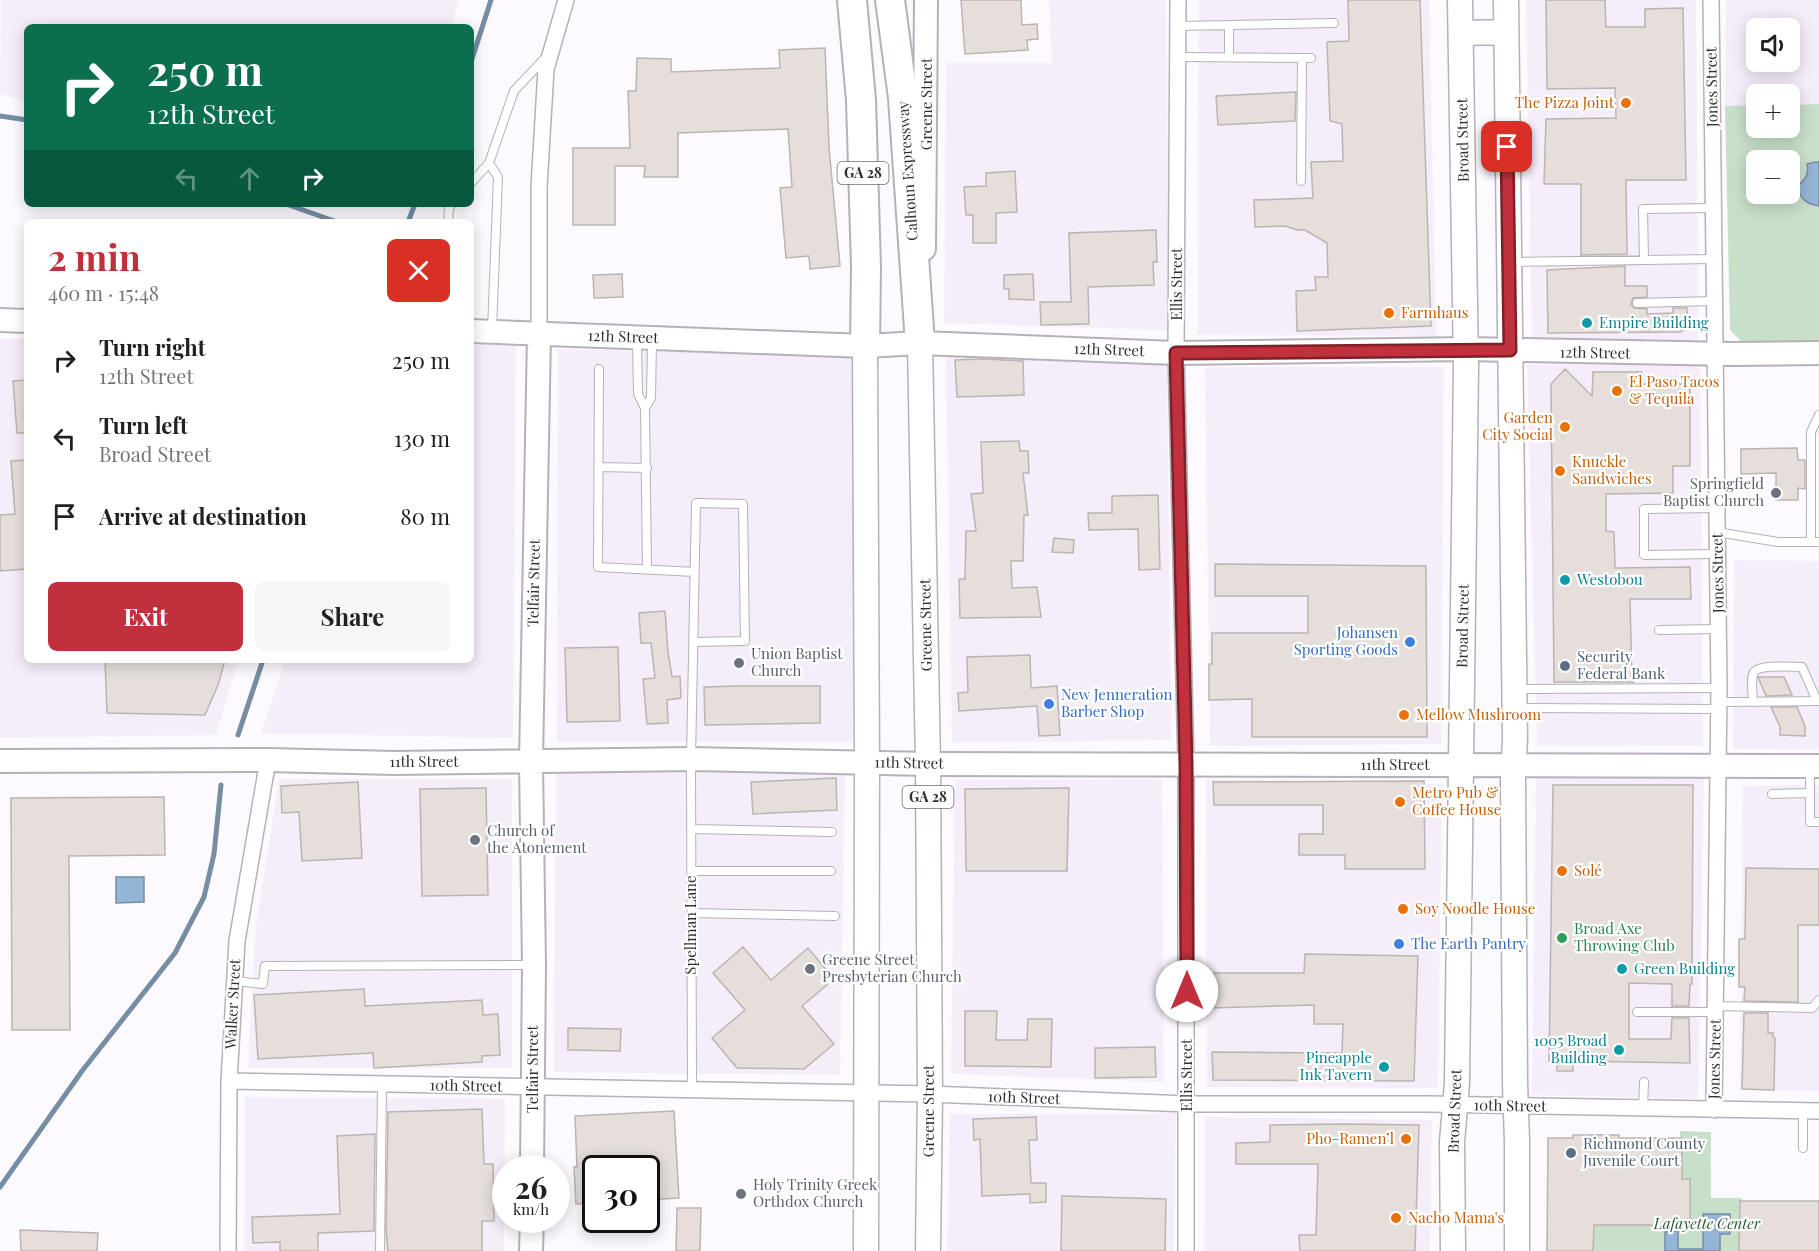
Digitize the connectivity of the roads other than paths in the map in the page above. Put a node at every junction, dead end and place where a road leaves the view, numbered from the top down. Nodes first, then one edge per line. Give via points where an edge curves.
1 (566, 0) edge
2 (852, 0) edge
3 (890, 0) edge
4 (926, 0) edge
5 (1178, 0) edge
6 (1460, 0) edge
7 (1506, 0) edge
8 (1711, 0) edge
9 (1334, 23) dead end
10 (1229, 25) junction
11 (1178, 26) junction
12 (1506, 32) junction
13 (1461, 33) junction
14 (551, 51) junction
15 (1178, 57) junction
16 (1228, 57) junction
17 (1302, 58) junction
18 (1311, 58) dead end
19 (489, 163) junction
20 (474, 180) edge
21 (1301, 181) dead end
22 (1713, 208) junction
23 (1714, 259) junction
24 (1644, 260) junction
25 (1508, 262) junction
26 (1714, 301) junction
27 (1637, 303) dead end
28 (0, 320) edge
29 (24, 321) edge
30 (482, 331) edge
31 (539, 334) junction
32 (645, 338) junction
33 (920, 343) junction
34 (865, 346) junction
35 (1466, 349) junction
36 (1510, 350) junction
37 (1176, 353) junction
38 (1715, 354) junction
39 (1819, 354) edge
40 (599, 369) dead end
41 (645, 408) junction
42 (1819, 415) edge
43 (600, 467) junction
44 (647, 468) junction
45 (1717, 508) junction
46 (1717, 532) junction
47 (1815, 542) edge
48 (1718, 554) junction
49 (647, 569) junction
50 (695, 572) junction
51 (1718, 629) junction
52 (1659, 630) dead end
53 (694, 642) junction
54 (1515, 698) junction
55 (1719, 700) junction
56 (1818, 701) edge
57 (1753, 702) junction
58 (691, 759) junction
59 (268, 760) junction
60 (0, 761) edge
61 (531, 762) junction
62 (867, 763) junction
63 (928, 764) junction
64 (1186, 764) junction
65 (1462, 766) junction
66 (1514, 766) junction
67 (1719, 766) junction
68 (1814, 766) edge
69 (1810, 793) junction
70 (1772, 794) dead end
71 (1819, 822) edge
72 (691, 829) junction
73 (832, 832) dead end
74 (691, 871) junction
75 (831, 872) dead end
76 (691, 913) junction
77 (835, 916) dead end
78 (534, 965) junction
79 (235, 981) junction
80 (1819, 1000) edge
81 (1715, 1009) junction
82 (1637, 1012) dead end
83 (229, 1081) junction
84 (1644, 1082) dead end
85 (382, 1084) junction
86 (533, 1087) junction
87 (692, 1090) junction
88 (866, 1093) junction
89 (930, 1094) junction
90 (1188, 1104) junction
91 (1455, 1105) junction
92 (1516, 1107) junction
93 (1643, 1108) junction
94 (1714, 1110) junction
95 (1803, 1111) junction
96 (1819, 1111) edge
97 (1803, 1148) dead end
98 (532, 1155) edge
99 (532, 1233) edge
100 (228, 1251) edge
101 (380, 1251) edge
102 (531, 1251) edge
103 (866, 1251) edge
104 (928, 1251) edge
105 (1186, 1251) edge
106 (1454, 1251) edge
107 (1517, 1251) edge

1 - 14 street, Telfair Street
2 - 34 highway, GA 28 via 861,100
3 - 33 highway, Calhoun Expressway / GA 28 via 903,98
4 - 33 street, Greene Street via 926,204
5 - 11 street, Ellis Street
6 - 13 main road, Broad Street
7 - 12 main road
8 - 22 street, Jones Street
9 - 10 lane
10 - 11 lane
10 - 16 lane
11 - 15 street, Ellis Street
12 - 13 main road
12 - 25 main road
13 - 35 main road, Broad Street
14 - 19 lane via 514,91
14 - 31 street, Telfair Street via 546,69 539,187
15 - 16 lane
15 - 37 street, Ellis Street
16 - 17 lane
17 - 18 lane
17 - 21 lane
19 - 20 lane
19 - 30 lane via 498,177
22 - 23 street, Jones Street
22 - 24 lane via 1643,209
23 - 24 lane
23 - 26 street, Jones Street
24 - 25 lane
25 - 36 main road
26 - 27 lane
26 - 38 street, Jones Street
28 - 29 street
30 - 31 street, 12th Street
31 - 32 street, 12th Street
31 - 61 street, Telfair Street
32 - 34 street, 12th Street
32 - 41 lane via 651,398
32 - 41 lane via 638,394
33 - 34 street, 12th Street
33 - 37 street, 12th Street
33 - 63 main road, Greene Street / GA 28
34 - 62 main road, GA 28
35 - 36 street, 12th Street
35 - 37 street, 12th Street
35 - 65 main road, Broad Street
36 - 38 street, 12th Street
36 - 54 main road
37 - 64 street, Ellis Street
38 - 39 street, 12th Street
38 - 45 street, Jones Street
40 - 43 lane
41 - 44 lane
42 - 47 lane via 1811,432
43 - 44 lane
43 - 49 lane via 598,567
44 - 49 lane
45 - 46 street, Jones Street
45 - 48 lane via 1644,509 1644,555
46 - 47 lane via 1778,542
46 - 48 street, Jones Street
48 - 51 street, Jones Street
49 - 50 lane
50 - 53 lane, Spellman Lane
50 - 53 lane, Spellman Lane via 696,503 743,504 745,642
51 - 52 lane
51 - 55 street, Jones Street
53 - 58 lane, Spellman Lane
54 - 55 lane
54 - 55 lane
54 - 66 main road
55 - 57 lane
55 - 67 street, Jones Street
56 - 57 lane
56 - 57 lane via 1802,667 1766,667 1754,672
58 - 61 street, 11th Street
58 - 62 street, 11th Street
58 - 72 lane, Spellman Lane
59 - 60 street, 11th Street
59 - 61 street, 11th Street
59 - 79 street, Walker Street via 237,941
61 - 78 street, Telfair Street
62 - 63 street, 11th Street
62 - 88 main road, GA 28
63 - 64 street, 11th Street
63 - 89 main road, Greene Street / GA 28
64 - 65 street, 11th Street
64 - 90 street, Ellis Street
65 - 66 street, 11th Street
65 - 91 main road, Broad Street
66 - 67 street, 11th Street
66 - 92 main road
67 - 68 street, 11th Street
67 - 81 street, Jones Street
68 - 69 lane
69 - 70 lane
69 - 71 lane via 1810,822
72 - 73 lane
72 - 74 lane, Spellman Lane
74 - 75 lane
74 - 76 lane, Spellman Lane
76 - 77 lane
76 - 87 lane, Spellman Lane
78 - 79 lane via 265,966 263,984
78 - 86 street, Telfair Street
79 - 83 street, Walker Street
80 - 81 lane via 1812,1008
81 - 82 lane
81 - 94 street, Jones Street
83 - 85 street, 10th Street
83 - 100 street, Walker Street
84 - 93 lane
85 - 86 street, 10th Street
85 - 101 lane
86 - 87 street, 10th Street
86 - 98 street, Telfair Street
87 - 88 street, 10th Street
88 - 89 street, 10th Street
88 - 103 main road, GA 28
89 - 90 street, 10th Street
89 - 104 main road, Greene Street / GA 28
90 - 91 street, 10th Street
90 - 105 street, Ellis Street
91 - 92 street, 10th Street
91 - 106 main road, Broad Street
92 - 93 street, 10th Street
92 - 107 main road
93 - 94 street, 10th Street
94 - 95 street, 10th Street
95 - 96 street, 10th Street
95 - 97 lane
99 - 102 street

